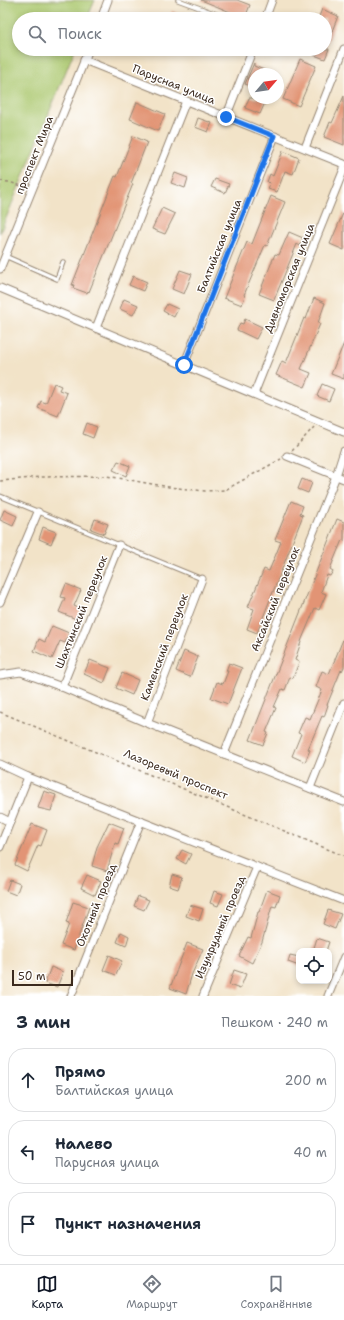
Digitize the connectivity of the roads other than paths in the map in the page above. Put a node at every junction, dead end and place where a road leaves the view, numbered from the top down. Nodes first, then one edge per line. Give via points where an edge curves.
1 (108, 0) edge
2 (178, 0) edge
3 (272, 0) edge
4 (104, 12) edge
5 (211, 12) edge
6 (268, 12) edge
7 (344, 49) edge
8 (86, 56) edge
9 (250, 56) edge
10 (84, 60) junction
11 (186, 101) junction
12 (226, 117) junction
13 (274, 136) junction
14 (305, 148) junction
15 (344, 164) edge
16 (344, 169) edge
17 (5, 256) junction
18 (63, 262) dead end
19 (0, 269) edge
20 (0, 288) edge
21 (96, 328) junction
22 (184, 365) junction
23 (254, 394) junction
24 (343, 429) edge
25 (344, 451) edge
26 (287, 456) road end
27 (336, 476) junction
28 (344, 479) edge
29 (0, 496) edge
30 (38, 512) junction
31 (120, 545) junction
32 (202, 579) joint
33 (0, 602) edge
34 (0, 675) edge
35 (62, 688) junction
36 (344, 703) edge
37 (147, 723) junction
38 (224, 754) junction
39 (0, 764) edge
40 (28, 777) junction
41 (310, 788) junction
42 (344, 802) edge
43 (0, 818) edge
44 (141, 821) junction
45 (10, 822) junction
46 (0, 847) edge
47 (257, 867) junction
48 (344, 901) edge
49 (344, 957) edge
50 (71, 996) edge
51 (203, 996) edge
52 (328, 996) edge

1 - 4 street
2 - 5 lane
3 - 6 street
7 - 14 street
8 - 10 street, проспект Мира
9 - 12 street
10 - 11 street, Парусная улица
10 - 17 street, проспект Мира
11 - 12 street, Парусная улица
11 - 21 street
12 - 13 street, Парусная улица
13 - 14 street, Парусная улица
13 - 22 street, Балтийская улица
14 - 15 street, Парусная улица
16 - 23 street, Дивноморская улица
17 - 18 lane via 57,279
17 - 19 street, проспект Мира
20 - 21 street
21 - 22 street
22 - 23 street
23 - 24 street
25 - 27 street, Аксайский переулок
26 - 27 street
27 - 28 street
27 - 38 street, Аксайский переулок
29 - 30 lane
30 - 31 lane
30 - 33 street
31 - 32 lane
31 - 35 street, Шахтинский переулок
32 - 37 street, Каменский переулок
34 - 35 street via 21,672
35 - 37 street
36 - 41 street
37 - 38 street
38 - 41 street
39 - 40 street
40 - 44 street
40 - 45 street
41 - 42 street
43 - 45 street
44 - 47 street
44 - 50 street, Охотный проезд
45 - 46 street
47 - 48 street
47 - 51 street, Изумрудный проезд
49 - 52 street

